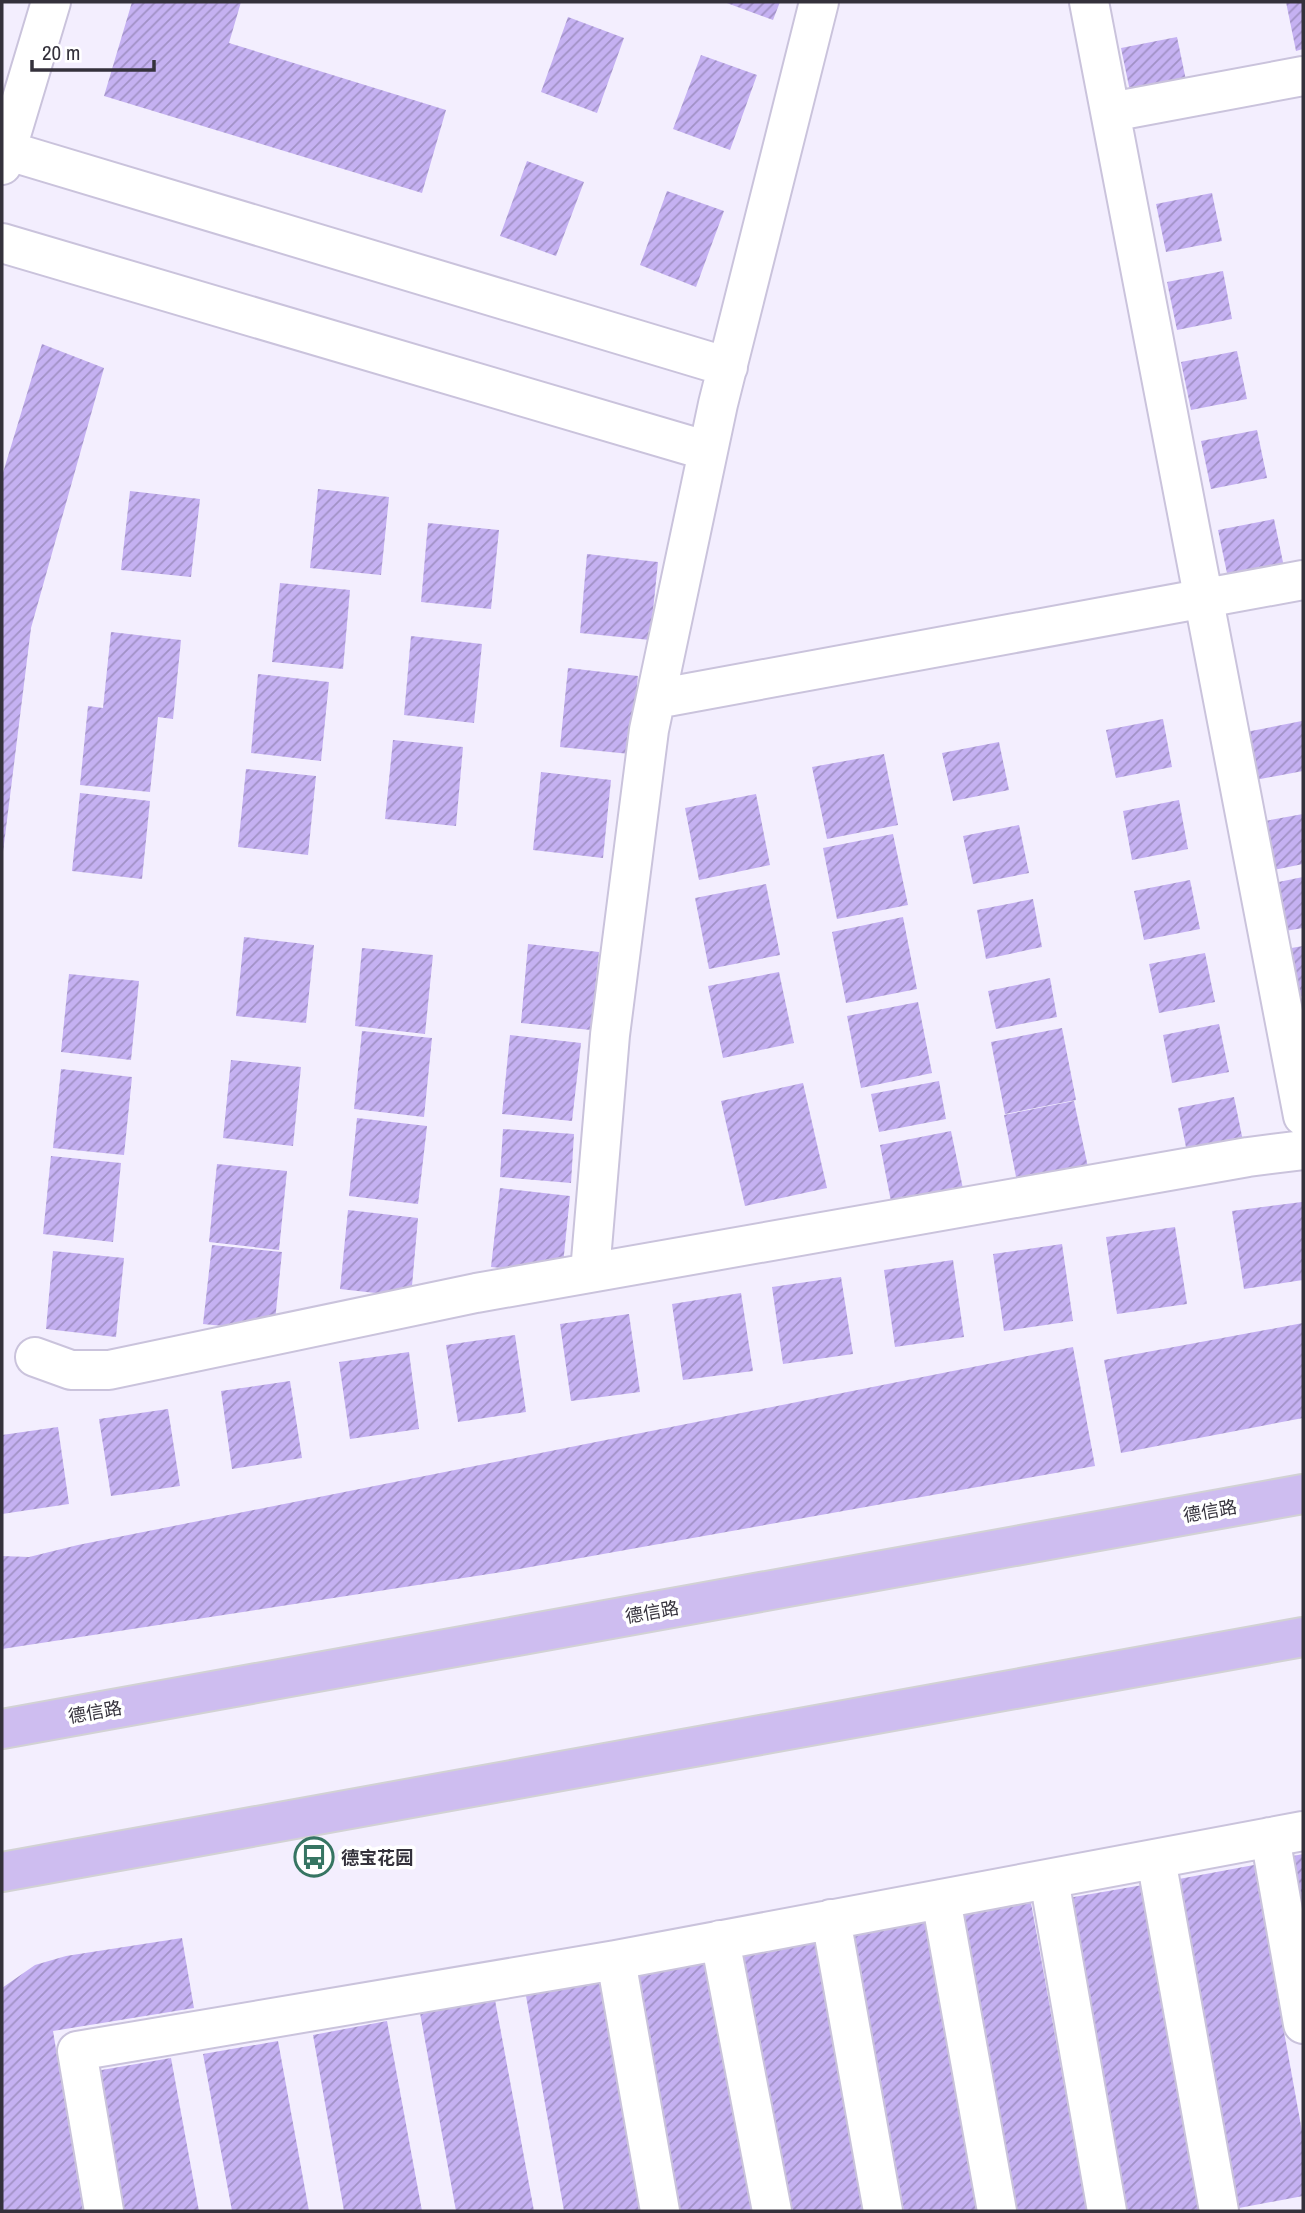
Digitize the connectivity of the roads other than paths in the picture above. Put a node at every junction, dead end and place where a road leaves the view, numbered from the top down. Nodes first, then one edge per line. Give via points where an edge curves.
1 (51, 2) edge
2 (819, 2) edge
3 (1089, 2) edge
4 (1303, 76) edge
5 (1111, 112) junction
6 (3, 155) edge
7 (2, 243) edge
8 (727, 368) junction
9 (708, 451) junction
10 (1303, 580) edge
11 (1204, 598) junction
12 (656, 699) junction
13 (1303, 1116) edge
14 (1303, 1150) edge
15 (590, 1272) junction
16 (35, 1357) dead end
17 (1303, 1494) edge
18 (1303, 1637) edge
19 (2, 1729) edge
20 (1287, 1834) edge
21 (1156, 1859) junction
22 (51, 1863) junction
23 (2, 1872) edge
24 (1049, 1879) junction
25 (941, 1899) junction
26 (2, 1900) edge
27 (831, 1919) junction
28 (720, 1941) junction
29 (616, 1960) junction
30 (1303, 2024) edge
31 (104, 2211) edge
32 (660, 2211) edge
33 (772, 2211) edge
34 (883, 2211) edge
35 (997, 2211) edge
36 (1107, 2211) edge
37 (1219, 2211) edge

1 - 6 street
2 - 8 street
3 - 5 street
4 - 5 street
5 - 11 street
6 - 8 street
7 - 9 street
8 - 9 street
9 - 12 street
10 - 11 street
11 - 12 street
11 - 13 street
12 - 15 street via 611,1022
14 - 15 street
15 - 16 street via 109,1370 71,1370
17 - 19 main road, 德信路
18 - 22 main road
20 - 21 street
20 - 30 street
21 - 24 street
21 - 37 street
22 - 23 main road
22 - 26 main road
24 - 25 street
24 - 36 street
25 - 27 street
25 - 35 street
27 - 28 street
27 - 34 street
28 - 29 street
28 - 33 street
29 - 31 street via 77,2051
29 - 32 street

